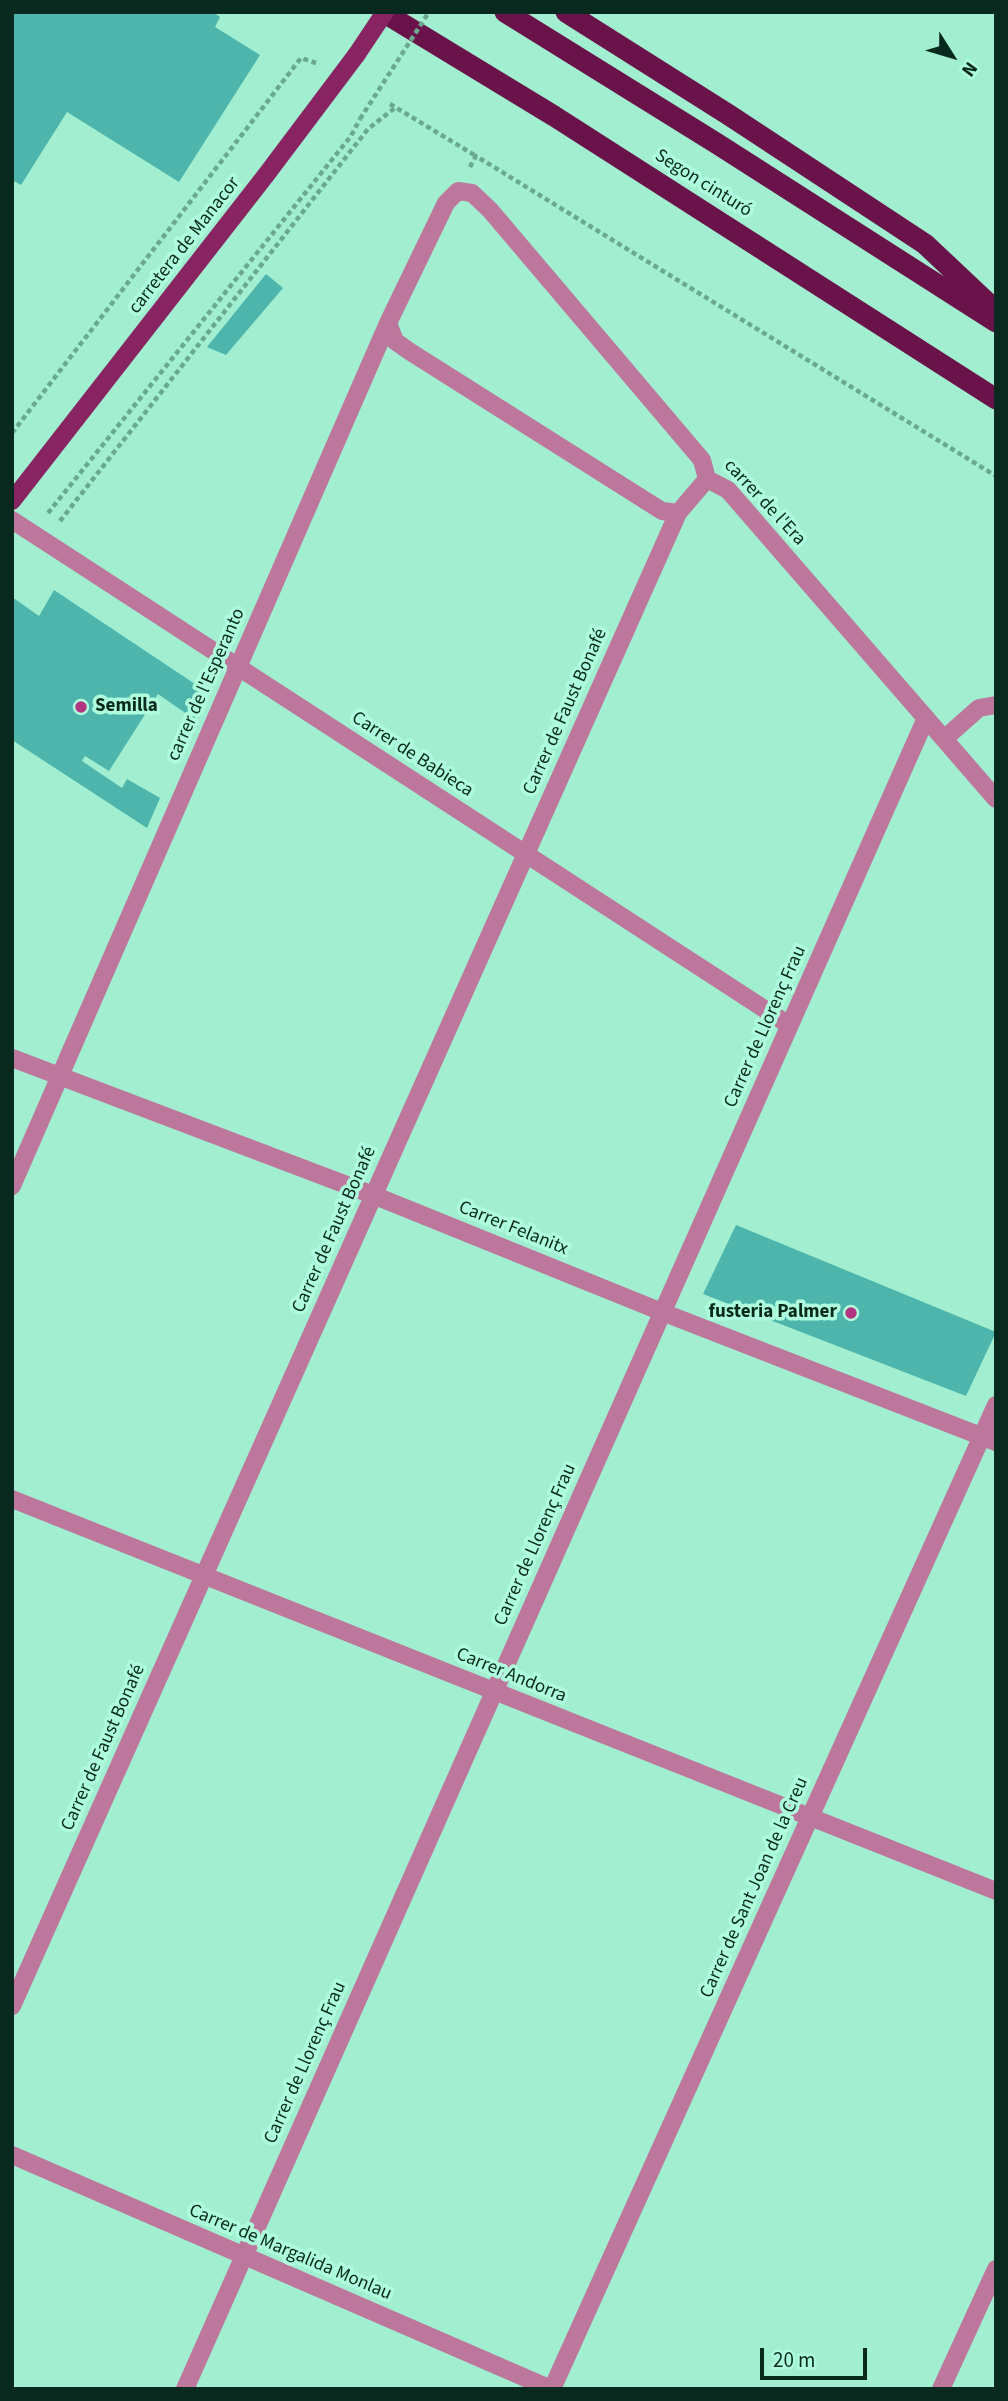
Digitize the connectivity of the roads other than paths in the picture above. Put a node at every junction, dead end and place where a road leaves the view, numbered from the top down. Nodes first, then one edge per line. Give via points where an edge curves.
1 (384, 12) edge
2 (505, 12) edge
3 (566, 12) edge
4 (452, 197) joint
5 (996, 310) edge
6 (996, 322) edge
7 (388, 323) junction
8 (996, 399) edge
9 (708, 478) junction
10 (12, 502) edge
11 (678, 513) junction
12 (12, 520) edge
13 (238, 668) junction
14 (996, 705) edge
15 (926, 718) junction
16 (944, 739) junction
17 (996, 799) edge
18 (526, 853) junction
19 (789, 1025) junction
20 (12, 1058) edge
21 (60, 1076) junction
22 (12, 1186) edge
23 (373, 1195) junction
24 (662, 1312) junction
25 (996, 1405) edge
26 (989, 1439) edge
27 (12, 1499) edge
28 (204, 1576) junction
29 (494, 1692) junction
30 (810, 1818) junction
31 (996, 1891) edge
32 (12, 2006) edge
33 (12, 2155) edge
34 (244, 2256) junction
35 (996, 2269) edge
36 (185, 2389) edge
37 (551, 2389) edge
38 (942, 2389) edge

1 - 8 highway, Segon cinturó
1 - 10 main road, carretera de Manacor, bridge via 267,175
2 - 6 highway
3 - 5 highway via 925,244
4 - 7 street, carrer de l'Esperanto
4 - 9 street, carrer de l'Era via 472,193 490,210 702,460
7 - 11 street via 395,341 409,351 662,510
7 - 13 street, carrer de l'Esperanto
9 - 11 street, Carrer de Faust Bonafé
9 - 15 street, carrer de l'Era via 728,490
11 - 18 street, Carrer de Faust Bonafé
12 - 13 street, Carrer de Babieca
13 - 18 street, Carrer de Babieca
13 - 21 street, carrer de l'Esperanto
14 - 16 street via 979,708
15 - 16 street, carrer de l'Era
15 - 19 street, Carrer de Llorenç Frau
16 - 17 street, carrer de l'Era
18 - 19 street, Carrer de Babieca
18 - 23 street, Carrer de Faust Bonafé
19 - 24 street, Carrer de Llorenç Frau
20 - 21 street, Carrer Felanitx
21 - 22 street, carrer de l'Esperanto
21 - 23 street, Carrer Felanitx
23 - 24 street, Carrer Felanitx
23 - 28 street, Carrer de Faust Bonafé
24 - 26 street, Carrer Felanitx
24 - 29 street, Carrer de Llorenç Frau
25 - 26 street, Carrer de Sant Joan de la Creu
26 - 30 street, Carrer de Sant Joan de la Creu
27 - 28 street, Carrer Andorra
28 - 29 street, Carrer Andorra
28 - 32 street, Carrer de Faust Bonafé
29 - 30 street, Carrer Andorra
29 - 34 street, Carrer de Llorenç Frau
30 - 31 street, Carrer Andorra
30 - 37 street, Carrer de Sant Joan de la Creu
33 - 34 street, Carrer de Margalida Monlau
34 - 36 street, Carrer de Llorenç Frau
34 - 37 street, Carrer de Margalida Monlau
35 - 38 street

